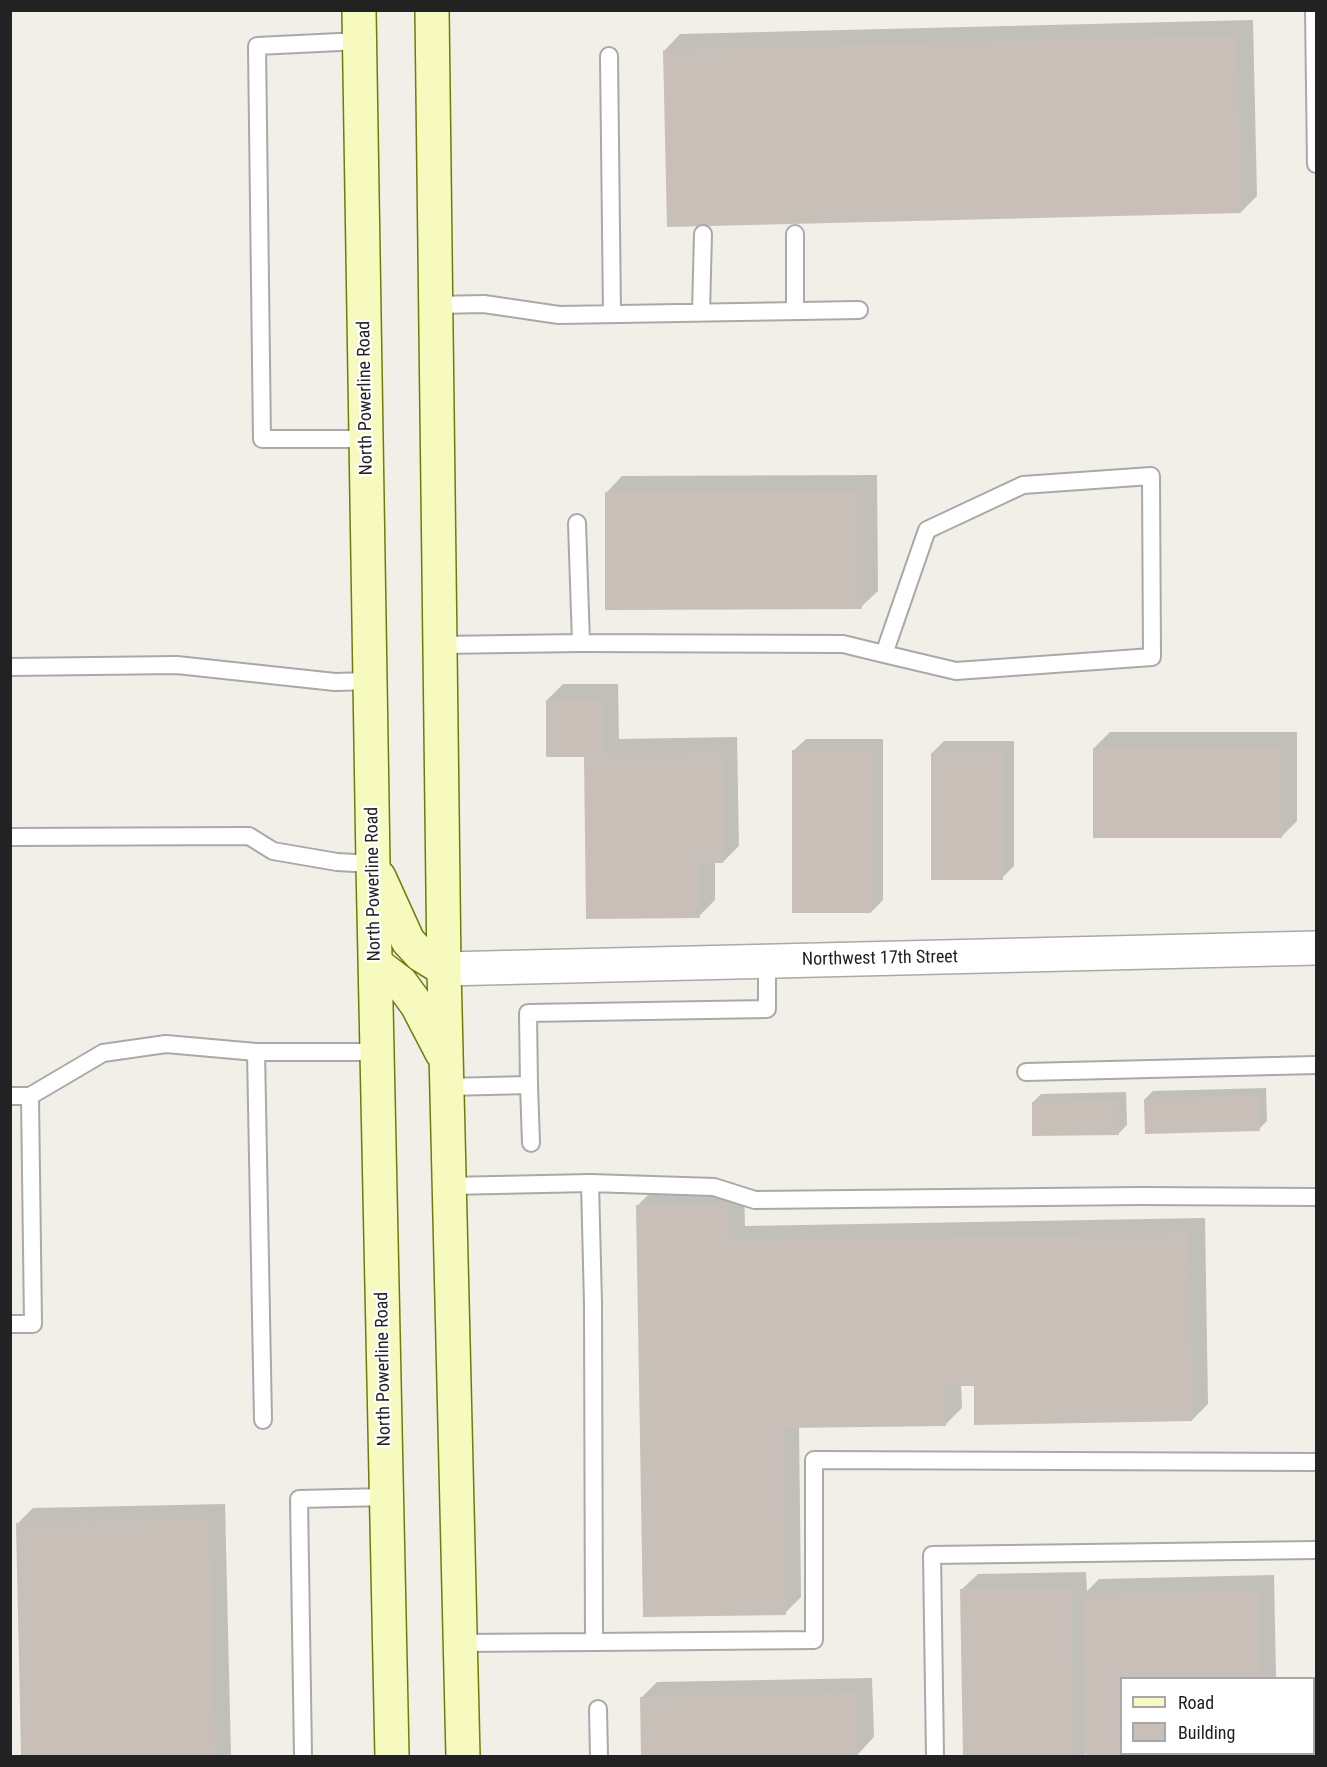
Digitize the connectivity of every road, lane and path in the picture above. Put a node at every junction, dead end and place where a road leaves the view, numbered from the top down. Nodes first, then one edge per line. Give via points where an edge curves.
1 (432, 10) edge
2 (1314, 10) edge
3 (360, 26) edge
4 (609, 56) dead end
5 (1317, 164) edge
6 (703, 234) dead end
7 (795, 234) dead end
8 (435, 305) junction
9 (859, 310) dead end
10 (795, 311) junction
11 (701, 312) junction
12 (612, 314) junction
13 (367, 439) junction
14 (577, 523) dead end
15 (581, 643) junction
16 (440, 645) junction
17 (884, 654) junction
18 (10, 667) edge
19 (370, 681) junction
20 (10, 837) edge
21 (373, 864) junction
22 (1317, 948) edge
23 (767, 962) junction
24 (376, 964) junction
25 (444, 969) junction
26 (256, 1052) junction
27 (377, 1052) junction
28 (1317, 1065) edge
29 (1026, 1072) dead end
30 (446, 1073) junction
31 (529, 1085) junction
32 (10, 1096) edge
33 (30, 1096) junction
34 (531, 1143) dead end
35 (590, 1183) junction
36 (449, 1186) junction
37 (1317, 1197) edge
38 (10, 1324) edge
39 (263, 1420) dead end
40 (1317, 1462) edge
41 (386, 1497) junction
42 (1317, 1550) edge
43 (594, 1642) junction
44 (460, 1643) junction
45 (598, 1709) dead end
46 (303, 1756) edge
47 (392, 1756) edge
48 (463, 1756) edge
49 (599, 1756) edge
50 (935, 1756) edge

1 - 8 main road
2 - 5 lane
3 - 13 main road, North Powerline Road
3 - 13 lane via 257,46 262,439
4 - 12 lane
6 - 11 lane
7 - 10 lane
8 - 12 lane via 484,304 559,315
8 - 16 main road
9 - 10 lane
10 - 11 lane
11 - 12 lane
13 - 19 main road, North Powerline Road
14 - 15 lane
15 - 16 lane
15 - 17 lane via 843,644
16 - 25 main road
17 - 17 lane via 956,671 1152,657 1151,476 1023,485 927,530
18 - 19 lane via 177,665 335,682
19 - 21 main road, North Powerline Road
20 - 21 lane via 249,836 273,851
21 - 24 main road, North Powerline Road
21 - 25 main road via 408,941 421,955
22 - 23 street, Northwest 17th Street
23 - 25 street, Northwest 17th Street
23 - 31 lane via 767,1009 528,1013
24 - 27 main road, North Powerline Road
24 - 30 main road via 401,983 417,1005
25 - 30 main road
26 - 27 lane
26 - 33 lane via 166,1044 103,1053
26 - 39 lane
27 - 41 main road, North Powerline Road
28 - 29 lane
30 - 31 lane
30 - 36 main road
31 - 34 lane
32 - 33 lane
33 - 38 lane via 33,1324
35 - 36 lane
35 - 37 lane via 714,1187 755,1200
35 - 43 lane
36 - 44 main road
40 - 43 lane via 814,1460 814,1640
41 - 46 lane via 299,1499
41 - 47 main road, North Powerline Road
42 - 50 lane via 932,1555
43 - 44 lane
44 - 48 main road
45 - 49 lane

